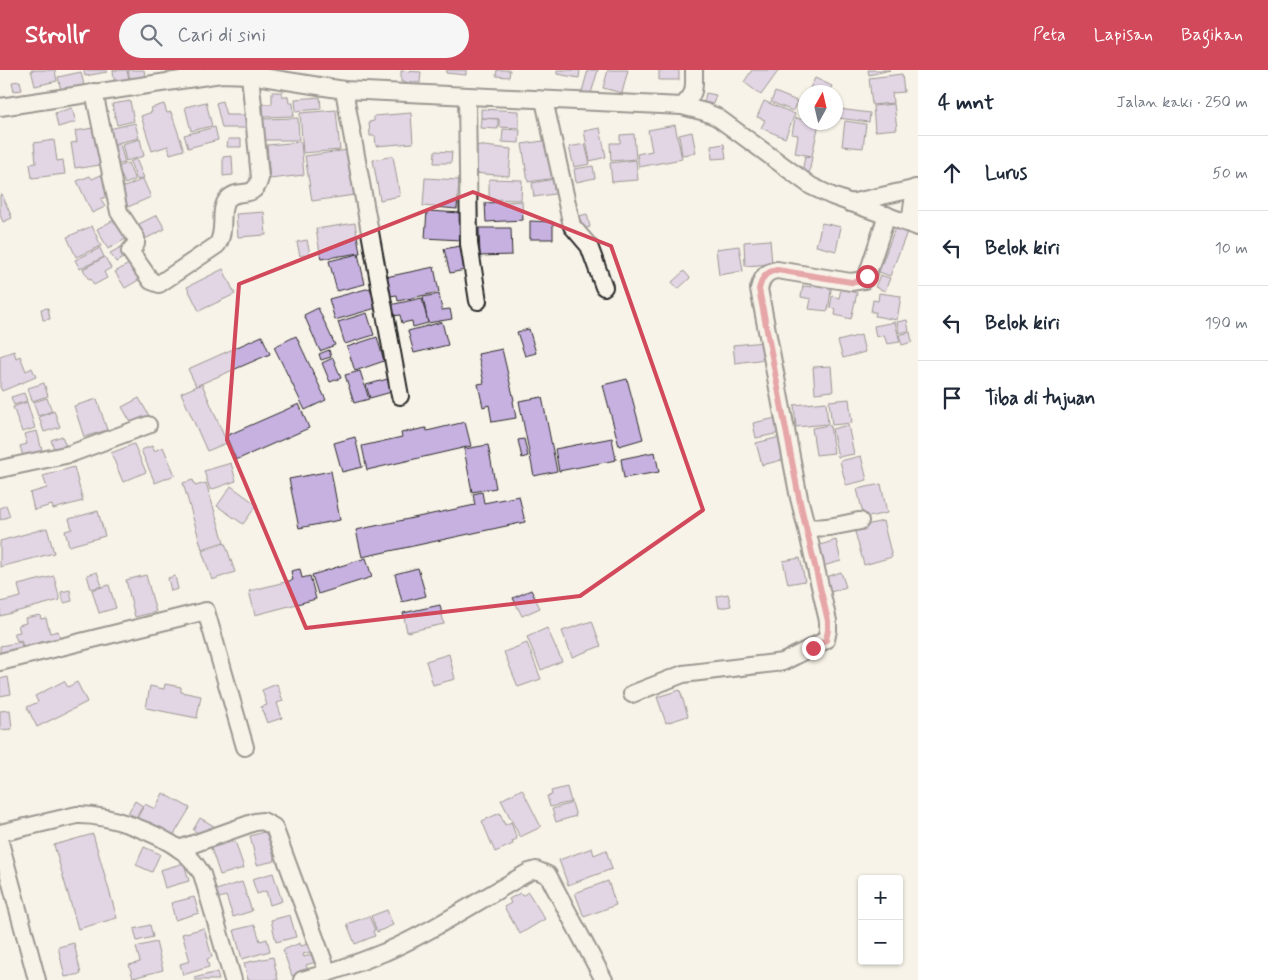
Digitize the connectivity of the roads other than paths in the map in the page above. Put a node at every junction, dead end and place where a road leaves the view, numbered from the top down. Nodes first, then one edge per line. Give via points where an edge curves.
1 (694, 70) edge
2 (270, 74) edge
3 (250, 75) junction
4 (344, 90) junction
5 (94, 92) junction
6 (467, 96) junction
7 (544, 100) junction
8 (682, 106) junction
9 (0, 107) edge
10 (916, 188) edge
11 (850, 203) junction
12 (887, 216) junction
13 (914, 225) edge
14 (604, 287) dead end
15 (478, 301) dead end
16 (400, 396) dead end
17 (148, 425) dead end
18 (0, 470) edge
19 (860, 521) dead end
20 (806, 525) junction
21 (0, 662) edge
22 (632, 694) dead end
23 (245, 747) dead end
24 (0, 833) edge
25 (0, 842) edge
26 (179, 849) junction
27 (328, 973) junction
28 (37, 980) edge
29 (233, 980) edge
30 (302, 980) edge
31 (604, 980) edge

1 - 8 street via 693,92
2 - 3 street
2 - 4 street
3 - 5 street via 221,74
3 - 5 street via 258,184 252,192 234,195 226,201 222,234 217,245 159,284 151,281 131,251 136,238 119,212
4 - 6 street
4 - 16 street
5 - 9 street
6 - 7 street
6 - 15 street via 469,244
7 - 8 street
7 - 14 street via 572,226 589,246
8 - 11 street via 717,117 811,186
10 - 11 street
10 - 13 street
11 - 12 street
12 - 13 street
12 - 20 street via 864,280 851,282 777,270 770,271 761,280 759,289
17 - 18 street via 70,454
19 - 20 street via 818,528
20 - 22 street via 828,621 826,640 783,662 683,674
21 - 23 street via 206,611
24 - 26 street via 89,815 124,823
25 - 28 street
26 - 27 street via 255,822 263,821 274,827
26 - 29 street via 202,874
27 - 30 street
27 - 31 street via 386,952 536,870 548,875

